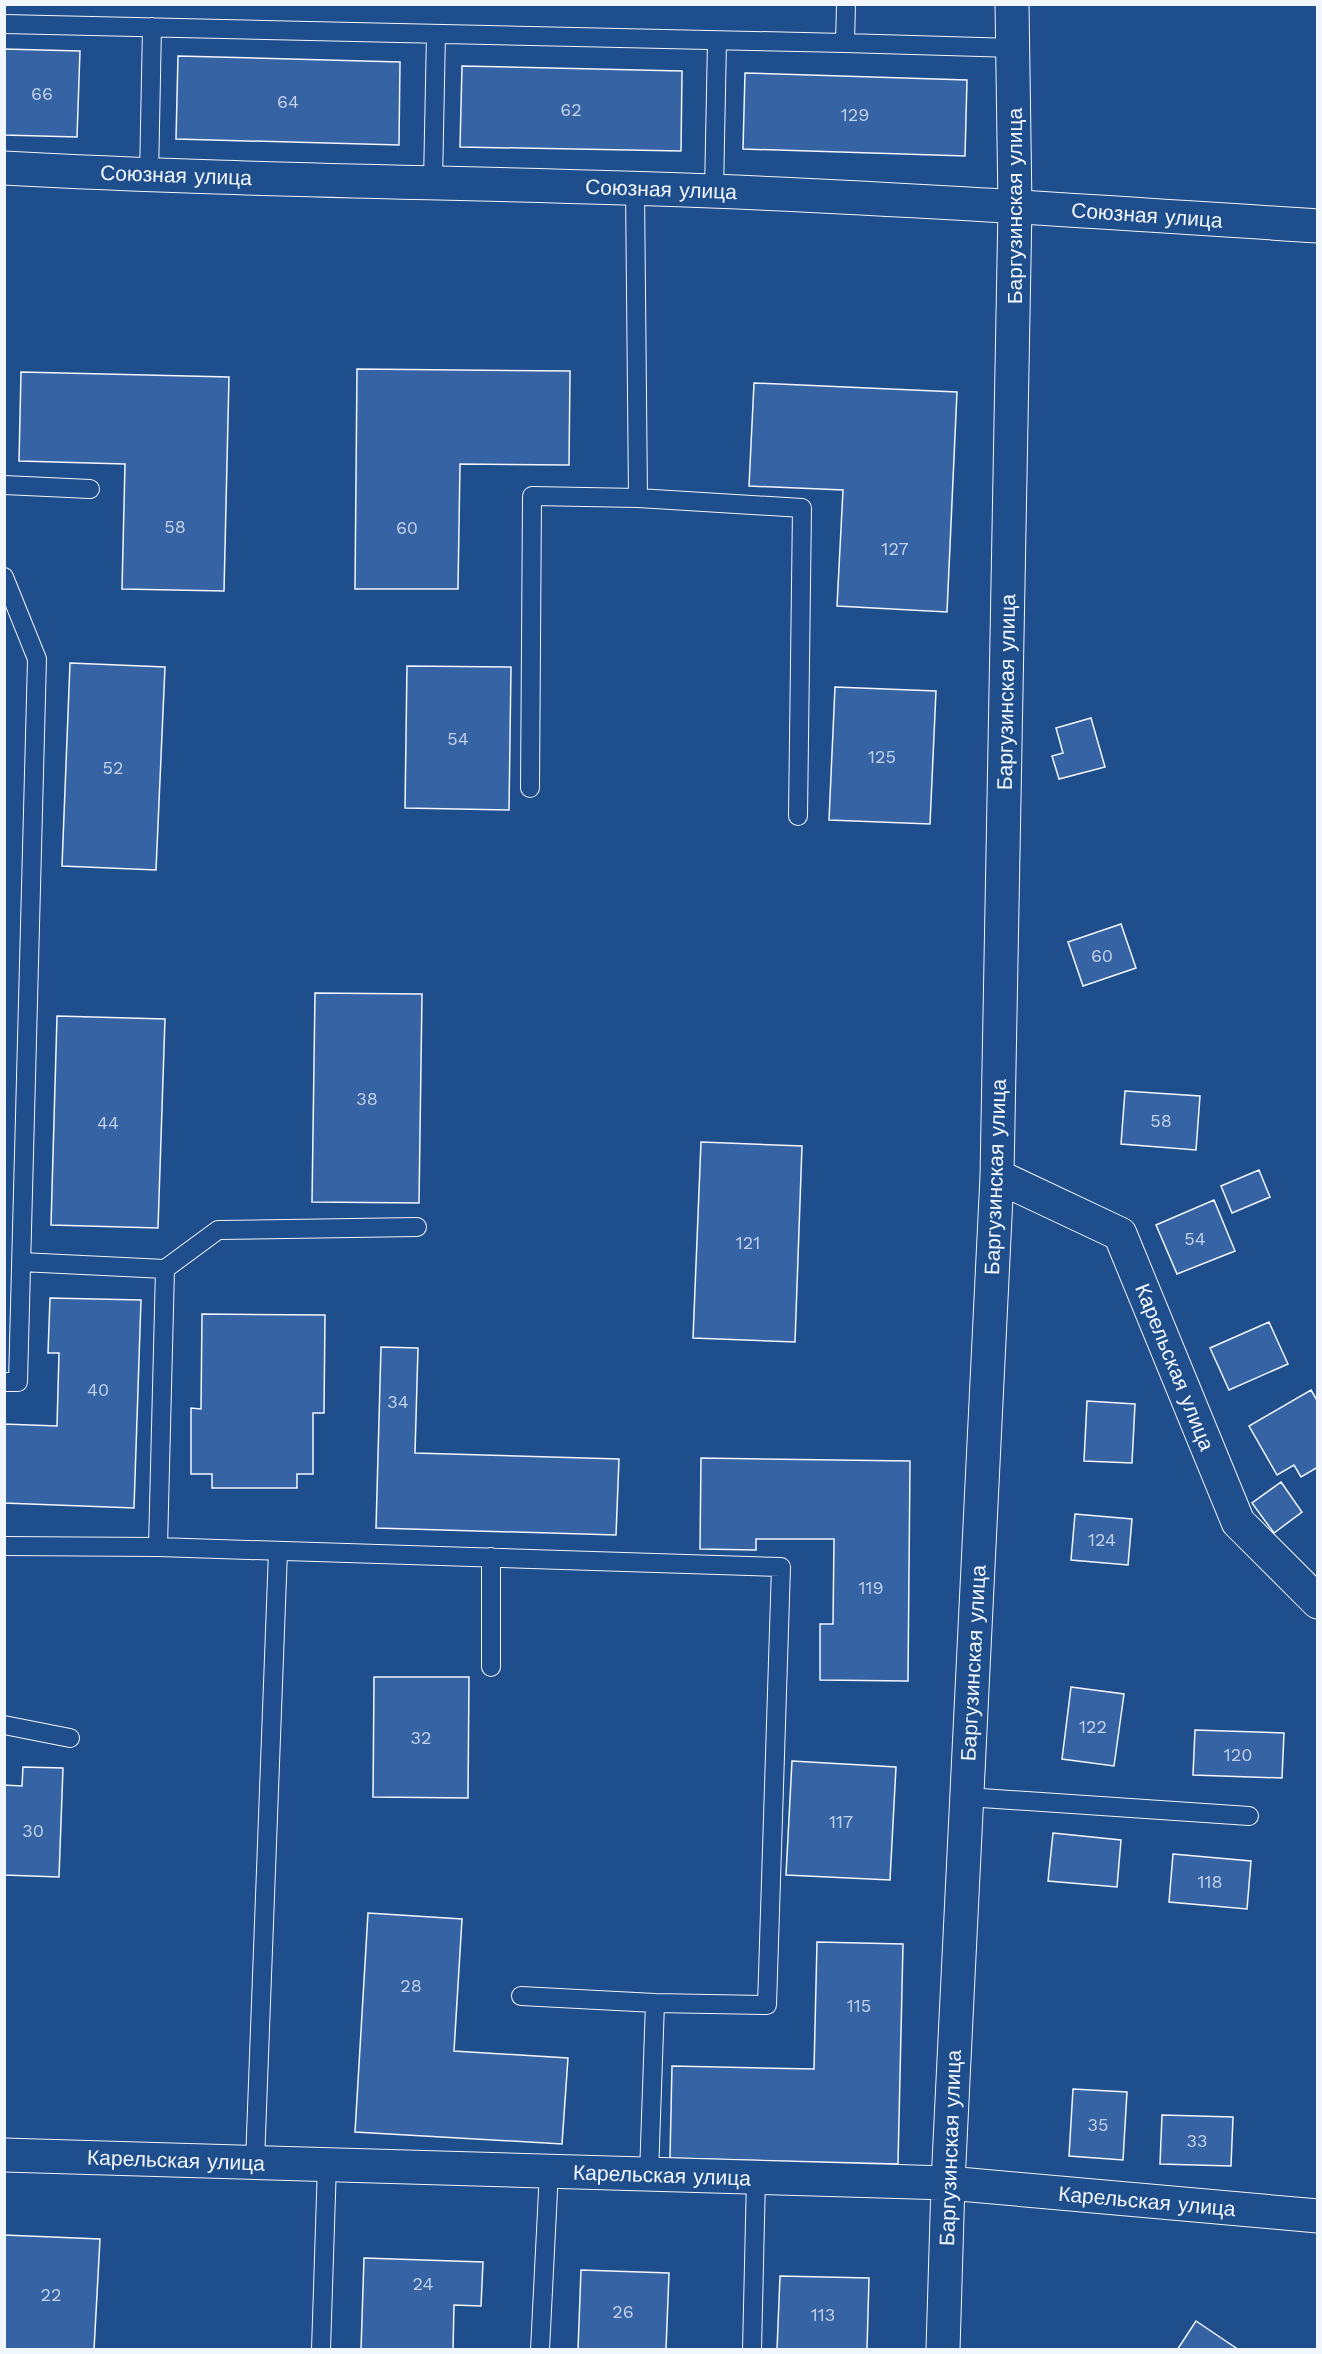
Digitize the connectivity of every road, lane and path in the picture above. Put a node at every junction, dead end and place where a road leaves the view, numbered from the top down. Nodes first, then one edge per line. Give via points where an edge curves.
1 (846, 4) edge
2 (1012, 4) edge
3 (4, 24) edge
4 (152, 27) junction
5 (436, 34) junction
6 (717, 40) junction
7 (845, 43) junction
8 (1014, 48) junction
9 (5, 173) edge
10 (149, 176) junction
11 (433, 181) junction
12 (635, 188) junction
13 (714, 191) junction
14 (1015, 207) junction
15 (1317, 226) edge
16 (4, 484) edge
17 (90, 489) dead end
18 (638, 498) junction
19 (4, 577) edge
20 (530, 788) dead end
21 (798, 816) dead end
22 (997, 1176) junction
23 (417, 1227) dead end
24 (21, 1262) junction
25 (165, 1269) junction
26 (4, 1382) edge
27 (4, 1546) edge
28 (158, 1547) junction
29 (278, 1551) junction
30 (491, 1557) junction
31 (1317, 1602) edge
32 (491, 1667) dead end
33 (4, 1725) edge
34 (70, 1738) dead end
35 (967, 1797) junction
36 (1248, 1816) dead end
37 (521, 1996) dead end
38 (655, 2003) junction
39 (4, 2155) edge
40 (255, 2162) junction
41 (327, 2164) junction
42 (549, 2171) junction
43 (649, 2174) junction
44 (756, 2178) junction
45 (948, 2184) junction
46 (1317, 2216) edge
47 (321, 2349) edge
48 (540, 2349) edge
49 (752, 2349) edge
50 (943, 2349) edge

1 - 7 lane
2 - 8 street, Баргузинская улица
3 - 4 lane
4 - 5 lane
4 - 10 lane
5 - 6 lane
5 - 11 lane
6 - 7 lane
6 - 13 lane
7 - 8 lane
8 - 14 street, Баргузинская улица
9 - 10 street, Союзная улица
10 - 11 street, Союзная улица
11 - 12 street, Союзная улица
12 - 13 street, Союзная улица
12 - 18 lane
13 - 14 street, Союзная улица
14 - 15 street, Союзная улица
14 - 22 street, Баргузинская улица
16 - 17 lane
18 - 20 lane via 532,496
18 - 21 lane via 802,508
19 - 24 lane via 37,659
22 - 31 street, Карельская улица via 1120,1234 1238,1522
22 - 35 street, Баргузинская улица
23 - 25 lane via 219,1230
24 - 25 lane
24 - 26 lane via 18,1382
25 - 28 lane
27 - 28 lane
28 - 29 lane
29 - 30 lane
29 - 40 lane
30 - 32 lane
30 - 38 lane via 781,1567 767,2005
33 - 34 lane
35 - 36 lane
35 - 45 street, Баргузинская улица
37 - 38 lane
38 - 43 lane
39 - 40 street, Карельская улица
40 - 41 street, Карельская улица
41 - 42 street, Карельская улица
41 - 47 lane
42 - 43 street, Карельская улица
42 - 48 lane
43 - 44 street, Карельская улица
44 - 45 street, Карельская улица
44 - 49 lane
45 - 46 street, Карельская улица
45 - 50 street, Баргузинская улица

